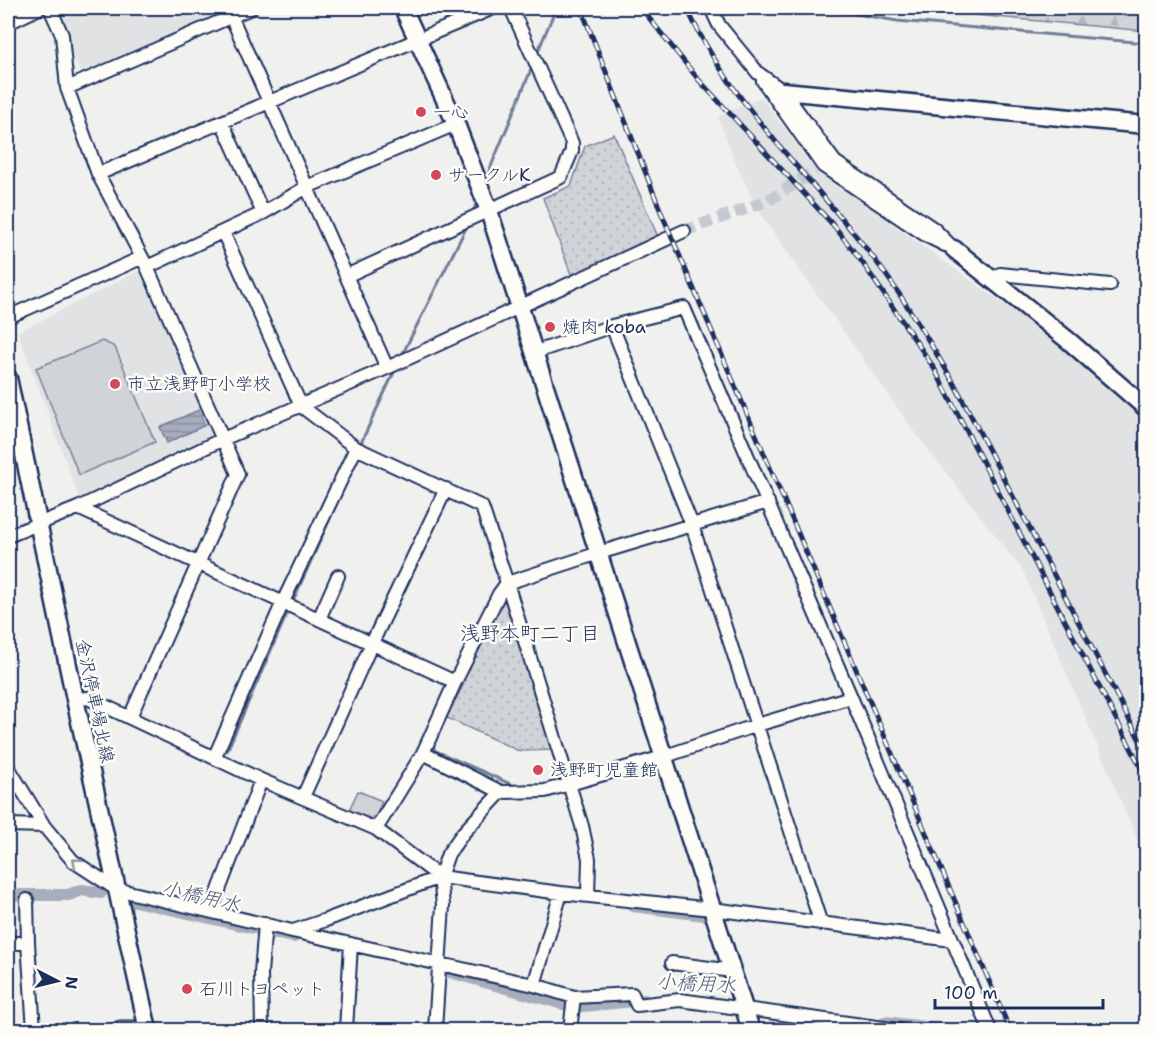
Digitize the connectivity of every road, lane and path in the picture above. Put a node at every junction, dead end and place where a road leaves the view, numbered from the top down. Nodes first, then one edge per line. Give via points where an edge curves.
1 (39, 8) edge
2 (50, 8) edge
3 (251, 8) edge
4 (403, 8) edge
5 (494, 8) edge
6 (511, 8) edge
7 (711, 8) edge
8 (231, 16) junction
9 (8, 22) edge
10 (418, 40) junction
11 (758, 74) junction
12 (67, 88) junction
13 (783, 91) junction
14 (269, 102) junction
15 (222, 122) junction
16 (456, 124) junction
17 (1146, 125) edge
18 (98, 174) junction
19 (307, 187) junction
20 (489, 211) junction
21 (263, 213) junction
22 (684, 231) tunnel mouth
23 (223, 232) junction
24 (954, 249) junction
25 (144, 262) junction
26 (346, 276) junction
27 (992, 280) junction
28 (1110, 285) dead end
29 (521, 306) junction
30 (8, 317) edge
31 (612, 326) junction
32 (536, 352) junction
33 (387, 368) junction
34 (8, 378) edge
35 (301, 406) junction
36 (1146, 408) edge
37 (223, 439) junction
38 (356, 448) junction
39 (446, 489) junction
40 (768, 502) junction
41 (78, 508) junction
42 (37, 523) junction
43 (692, 525) junction
44 (8, 536) edge
45 (599, 553) junction
46 (197, 563) junction
47 (338, 576) dead end
48 (507, 583) junction
49 (283, 602) junction
50 (319, 619) junction
51 (372, 643) junction
52 (455, 682) junction
53 (851, 697) junction
54 (75, 699) junction
55 (130, 717) junction
56 (757, 725) junction
57 (423, 753) junction
58 (215, 756) junction
59 (663, 757) junction
60 (8, 767) edge
61 (261, 780) junction
62 (568, 784) junction
63 (501, 792) junction
64 (303, 797) junction
65 (8, 825) edge
66 (44, 826) junction
67 (376, 829) junction
68 (440, 877) junction
69 (116, 890) junction
70 (561, 893) junction
71 (588, 895) junction
72 (27, 900) dead end
73 (712, 909) junction
74 (211, 912) junction
75 (266, 924) junction
76 (821, 924) junction
77 (292, 931) junction
78 (952, 940) junction
79 (8, 942) edge
80 (28, 943) junction
81 (351, 944) junction
82 (672, 963) dead end
83 (441, 965) junction
84 (732, 971) junction
85 (534, 984) junction
86 (574, 997) junction
87 (744, 1009) junction
88 (34, 1030) edge
89 (120, 1030) edge
90 (149, 1030) edge
91 (262, 1030) edge
92 (346, 1030) edge
93 (435, 1030) edge
94 (570, 1030) edge
95 (751, 1030) edge
96 (899, 1030) edge
97 (990, 1030) edge

1 - 9 street
2 - 12 street via 62,35
3 - 8 street
4 - 10 street
5 - 10 street
6 - 20 street via 572,143 572,151 561,177
7 - 11 street via 719,25
8 - 12 street
8 - 14 street
10 - 14 street
10 - 16 street
11 - 13 street
11 - 24 street via 819,169
12 - 18 street
13 - 17 street
13 - 24 street via 835,162 934,229
14 - 15 street
14 - 19 street
15 - 18 street
15 - 21 street
16 - 19 street
16 - 20 street
18 - 25 street
19 - 21 street
19 - 26 street
20 - 26 street
20 - 29 street
21 - 23 street
22 - 29 street
23 - 25 street
23 - 35 street
24 - 27 street
25 - 30 street
25 - 37 street
26 - 33 street
27 - 28 street via 1000,274
27 - 36 street
29 - 32 street
29 - 33 street
31 - 32 street
31 - 40 street via 684,308
31 - 43 street
32 - 45 street
33 - 35 street
34 - 42 street, 金沢停車場北線
35 - 37 street
35 - 38 street
37 - 41 street
37 - 46 street via 238,474
38 - 39 street
38 - 49 street
39 - 48 street via 482,507
39 - 51 street
40 - 43 street
40 - 53 street
41 - 42 street
41 - 46 street
42 - 44 street
42 - 54 street, 金沢停車場北線
43 - 45 street
43 - 56 street
45 - 48 street
45 - 59 street
46 - 49 street
46 - 55 street
47 - 50 street
48 - 52 street
48 - 62 street
49 - 50 street
49 - 58 street
50 - 51 street
51 - 52 street
51 - 64 street
52 - 57 street
53 - 56 street
53 - 78 street
54 - 55 street via 88,698
54 - 69 street, 金沢停車場北線
55 - 58 street
56 - 59 street
56 - 76 street
57 - 63 street
57 - 67 street
58 - 61 street
59 - 62 street
59 - 73 street
60 - 66 street
61 - 64 street
61 - 74 street
62 - 63 street via 545,791
62 - 71 street via 589,859
63 - 68 street via 458,840
64 - 67 street
65 - 66 street
69 -> 66 street via 73,861
67 - 68 street
68 - 70 street
68 - 77 street
68 - 83 street
69 - 74 street
69 - 90 street, 金沢停車場北線
70 - 71 street
70 - 85 street
71 - 73 street
72 - 80 street
73 - 76 street
73 - 84 street
74 - 75 street
75 - 77 street
75 - 91 street via 261,973
76 - 78 street
77 - 81 street
78 - 97 street
79 - 80 street
80 - 88 street
81 - 83 street
81 - 92 street
82 - 84 street
83 - 85 street
83 - 93 street
84 - 87 street
85 - 86 street
86 - 87 street via 632,994 637,1005 680,1000
86 - 94 street
87 - 95 street
87 - 96 street
89 - 90 street

